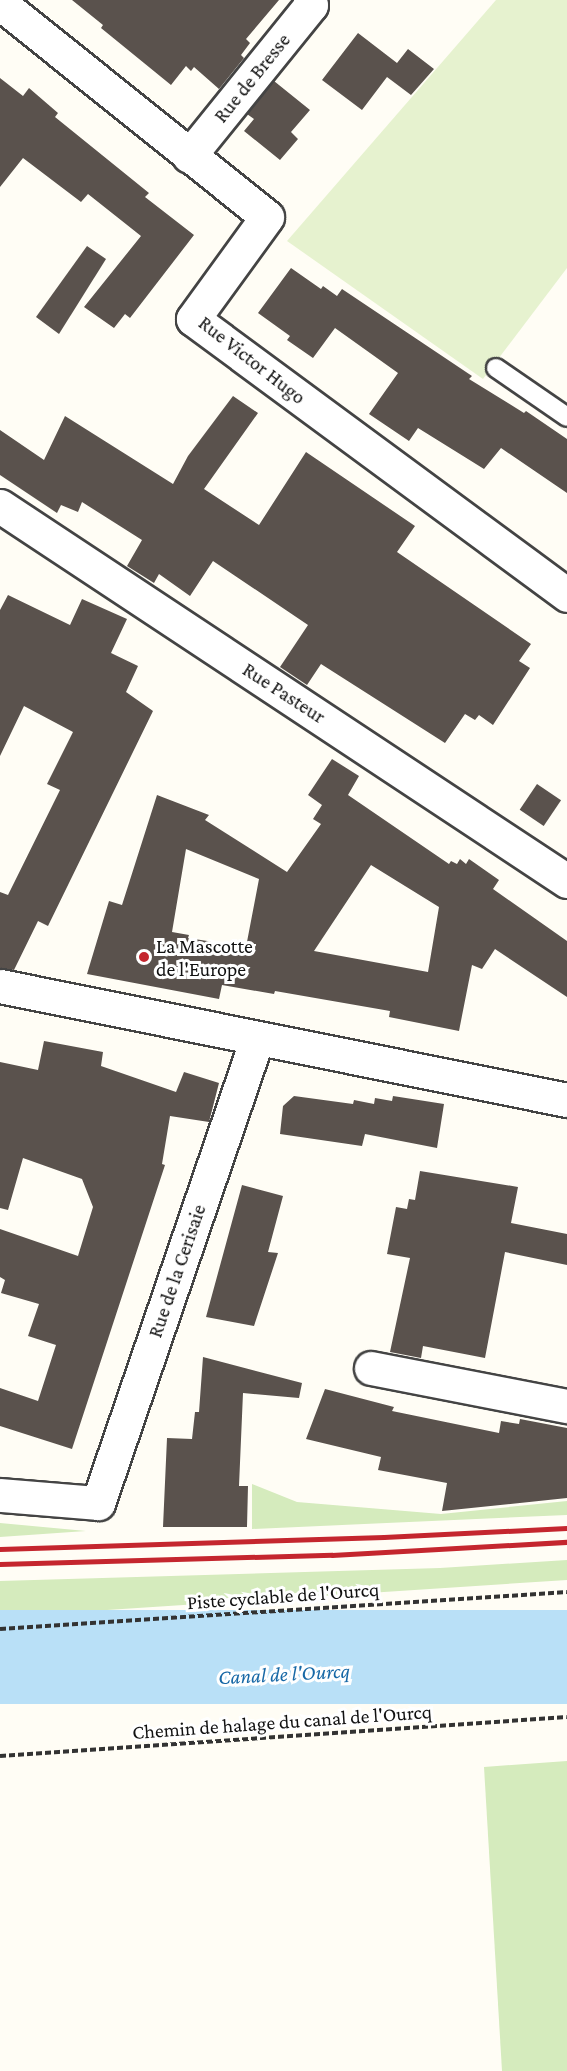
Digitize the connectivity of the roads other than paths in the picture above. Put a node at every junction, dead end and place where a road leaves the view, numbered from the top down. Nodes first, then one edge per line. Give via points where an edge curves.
1 (310, 0) edge
2 (0, 3) edge
3 (189, 156) junction
4 (495, 368) dead end
5 (567, 417) edge
6 (0, 506) edge
7 (567, 595) edge
8 (567, 881) edge
9 (0, 986) edge
10 (257, 1039) junction
11 (567, 1100) edge
12 (371, 1368) dead end
13 (567, 1406) edge
14 (0, 1495) edge

1 - 3 street, Rue de Bresse via 311,5
2 - 3 street, Rue Victor Hugo
3 - 7 street, Rue Victor Hugo via 267,217 193,319
4 - 5 lane
6 - 8 street, Rue Pasteur
9 - 10 street
10 - 11 street
10 - 14 street, Rue de la Cerisaie via 98,1503
12 - 13 street

